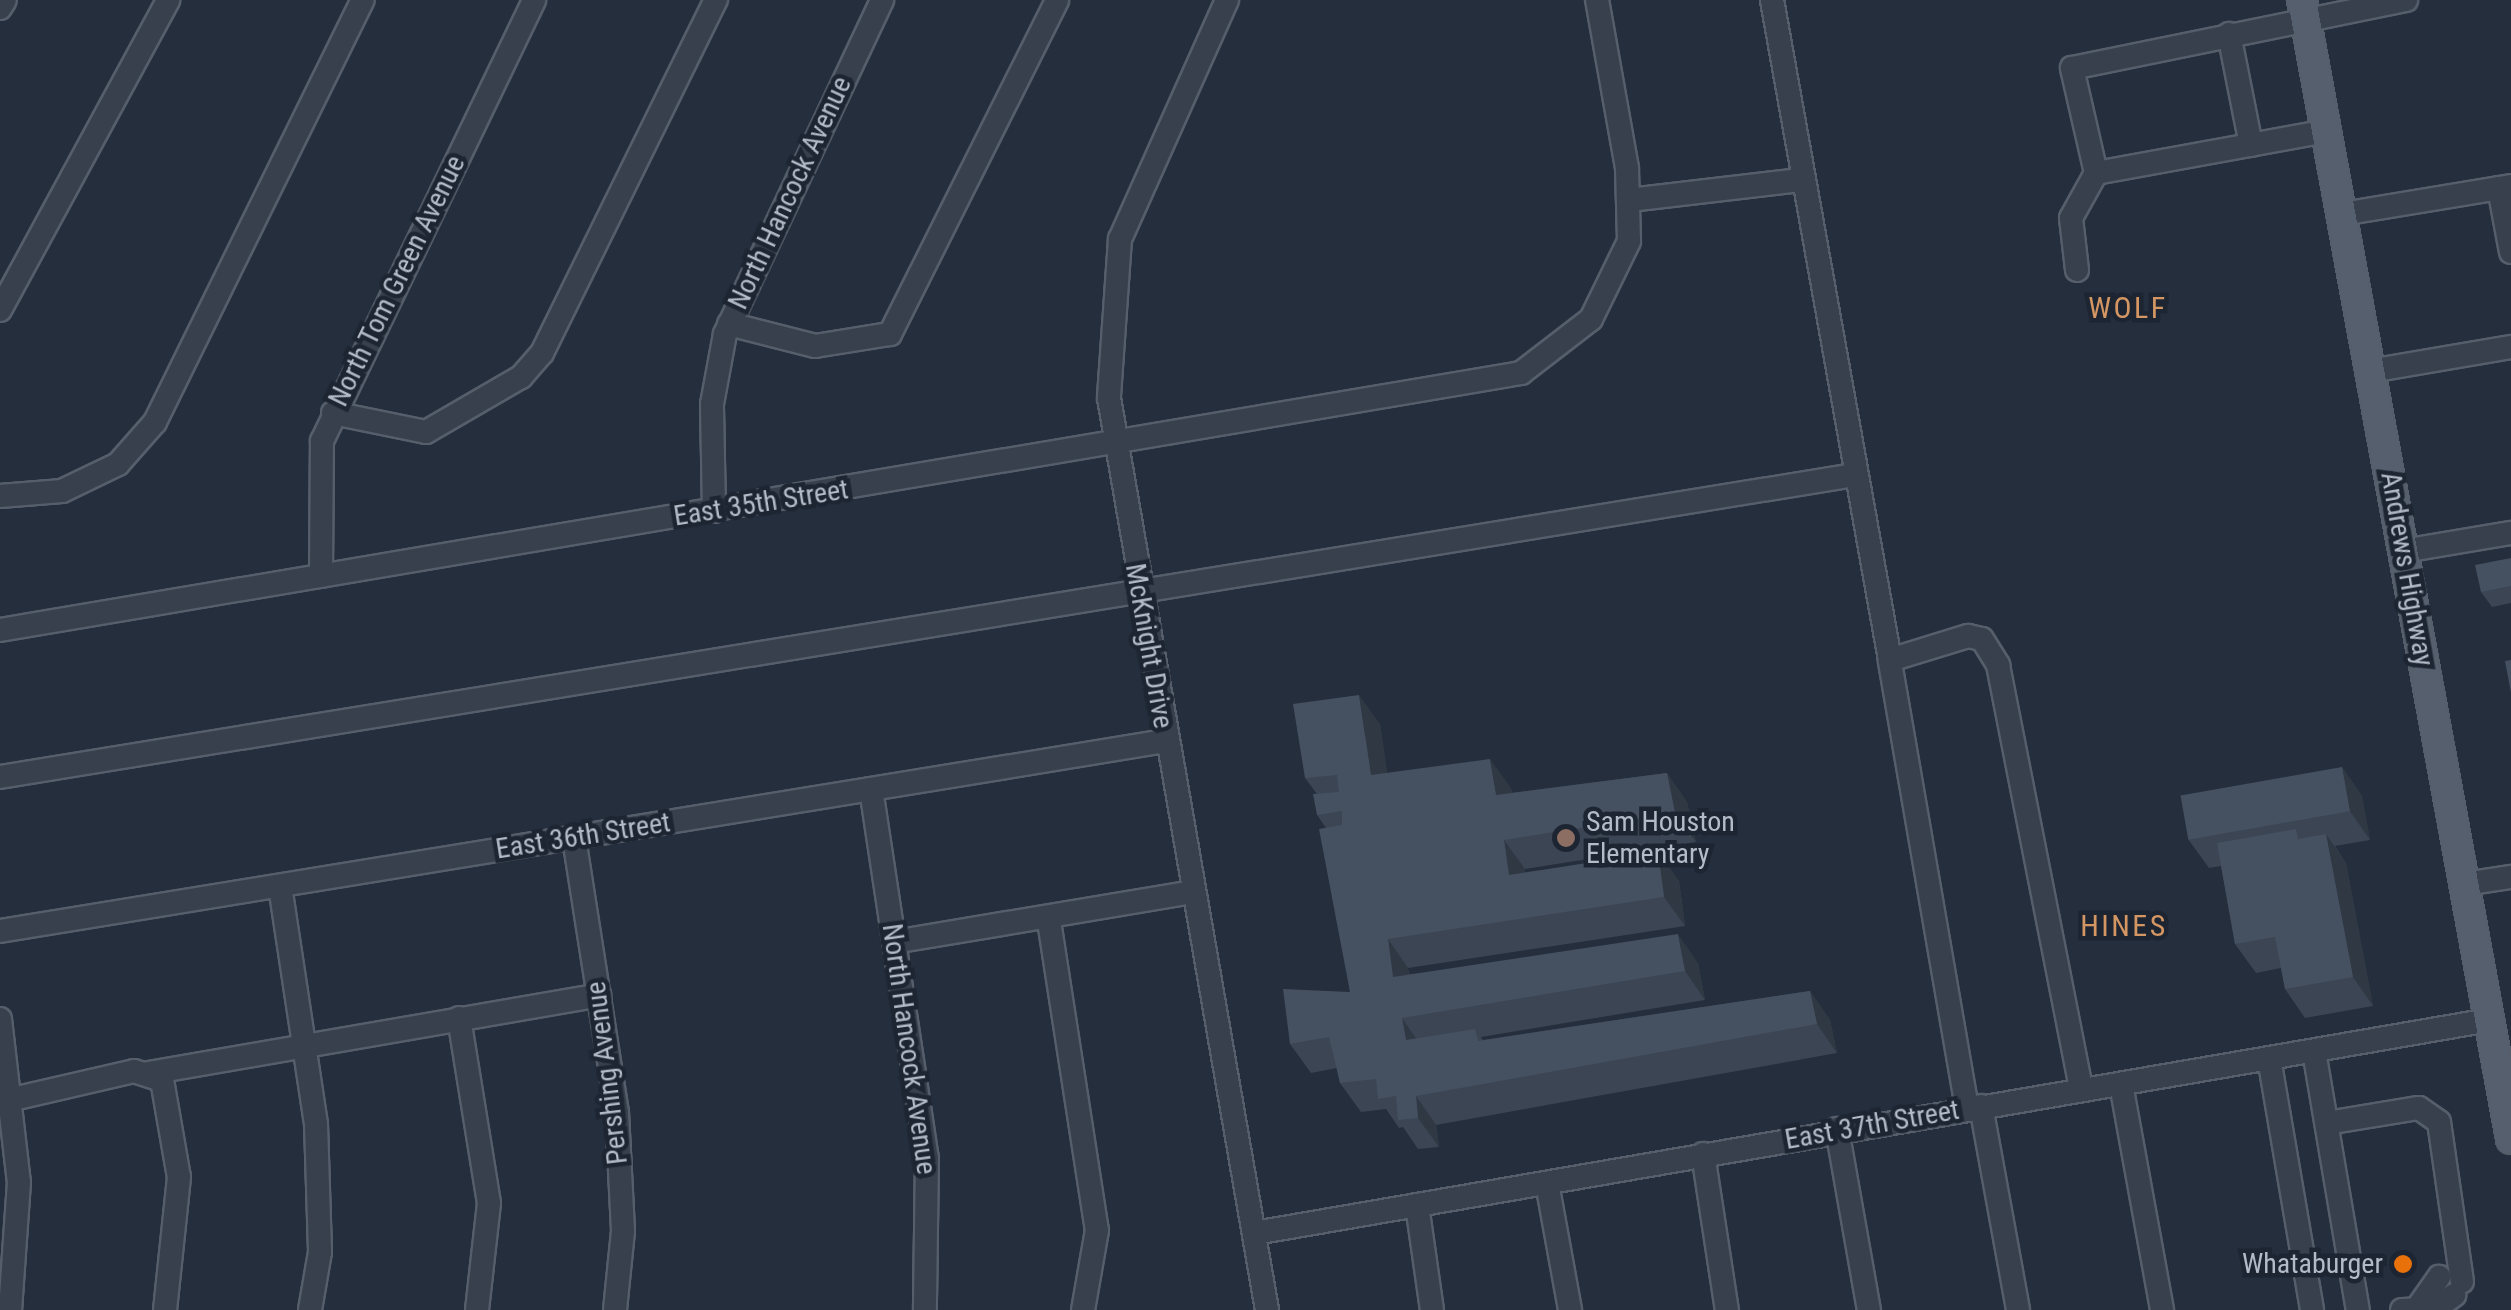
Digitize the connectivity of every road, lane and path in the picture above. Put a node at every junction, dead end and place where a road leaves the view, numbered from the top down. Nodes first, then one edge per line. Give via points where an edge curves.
1 (5, 0) edge
2 (168, 0) edge
3 (363, 0) edge
4 (534, 0) edge
5 (716, 0) edge
6 (882, 0) edge
7 (1057, 0) edge
8 (1227, 0) edge
9 (1597, 0) edge
10 (1772, 0) edge
11 (2406, 0) edge
12 (0, 8) edge
13 (2304, 8) edge
14 (2229, 34) junction
15 (2327, 131) junction
16 (2252, 145) junction
17 (2096, 173) junction
18 (1800, 180) junction
19 (2505, 187) edge
20 (1630, 200) junction
21 (2342, 214) junction
22 (2511, 252) edge
23 (2077, 270) dead end
24 (0, 310) edge
25 (729, 324) junction
26 (2511, 347) edge
27 (2370, 370) junction
28 (334, 413) junction
29 (1114, 445) junction
30 (1854, 475) junction
31 (0, 496) edge
32 (714, 511) junction
33 (2511, 533) edge
34 (2404, 551) junction
35 (322, 576) junction
36 (1140, 595) junction
37 (0, 630) edge
38 (1890, 660) junction
39 (1166, 740) junction
40 (0, 777) edge
41 (871, 789) junction
42 (574, 838) junction
43 (2511, 877) edge
44 (2464, 884) junction
45 (280, 886) junction
46 (1194, 892) junction
47 (1049, 921) junction
48 (0, 932) edge
49 (894, 942) junction
50 (599, 994) junction
51 (0, 1018) edge
52 (459, 1018) junction
53 (2489, 1020) junction
54 (304, 1043) junction
55 (2503, 1049) edge
56 (2314, 1050) junction
57 (2269, 1058) junction
58 (150, 1073) junction
59 (2122, 1084) junction
60 (2081, 1090) junction
61 (2507, 1091) edge
62 (9, 1095) edge
63 (1974, 1108) junction
64 (2327, 1123) junction
65 (1838, 1129) junction
66 (2511, 1139) edge
67 (1703, 1154) junction
68 (1546, 1182) junction
69 (1417, 1205) junction
70 (1255, 1233) junction
71 (2410, 1309) edge
72 (10, 1310) edge
73 (165, 1310) edge
74 (310, 1310) edge
75 (478, 1310) edge
76 (614, 1310) edge
77 (926, 1310) edge
78 (1083, 1310) edge
79 (1268, 1310) edge
80 (1432, 1310) edge
81 (1570, 1310) edge
82 (1727, 1310) edge
83 (1869, 1310) edge
84 (2018, 1310) edge
85 (2162, 1310) edge
86 (2312, 1310) edge
87 (2358, 1310) edge

1 - 12 street
2 - 24 street
3 - 31 street via 155,422 118,464 76,484
4 - 28 street, North Tom Green Avenue
5 - 28 street via 522,377 426,432
6 - 25 street, North Hancock Avenue
7 - 25 street via 890,334 815,346
8 - 29 street, McKnight Drive via 1120,239 1107,334
9 - 20 street
10 - 18 street
11 - 13 street
13 - 14 street
13 - 15 main road, Andrews Highway
14 - 16 street
14 - 17 street via 2072,68
15 - 16 street
15 - 21 main road, Andrews Highway
16 - 17 street
17 - 23 street via 2070,218
18 - 20 street
18 - 30 street
19 - 21 street
19 - 22 street
20 - 29 street, East 35th Street via 1629,241 1612,289 1564,345 1521,373
21 - 27 main road, Andrews Highway
25 - 32 street, North Hancock Avenue via 712,404
26 - 27 street
27 - 34 main road, Andrews Highway
28 - 35 street, North Tom Green Avenue via 316,483
29 - 32 street, East 35th Street
29 - 36 street, McKnight Drive
30 - 36 street
30 - 38 street
32 - 35 street, East 35th Street
33 - 34 street
34 - 44 main road, Andrews Highway
35 - 37 street, East 35th Street
36 - 39 street, McKnight Drive
36 - 40 street
38 - 60 street via 1968,636 1982,639 1998,665
38 - 63 street
39 - 41 street, East 36th Street
39 - 46 street, McKnight Drive
41 - 42 street, East 36th Street
41 - 49 street, North Hancock Avenue
42 - 45 street, East 36th Street
42 - 50 street, Pershing Avenue
43 - 44 street
44 - 53 main road, Andrews Highway
45 - 48 street, East 36th Street
45 - 54 street
46 - 47 street
46 - 70 street, McKnight Drive
47 - 49 street
47 - 78 street via 1097,1230
49 - 77 street, North Hancock Avenue via 927,1158
50 - 52 street
50 - 76 street, Pershing Avenue via 623,1231
51 - 62 street
52 - 54 street
52 - 75 street via 489,1203
53 - 55 main road, Andrews Highway
53 - 56 street, East 37th Street
54 - 58 street
54 - 74 street via 320,1252
55 - 61 main road, Andrews Highway
56 - 57 street, East 37th Street
56 - 64 street
57 - 59 street, East 37th Street
57 - 86 street
58 - 62 street
58 - 73 street via 166,1090 179,1176
59 - 60 street, East 37th Street
59 - 85 street
60 - 63 street, East 37th Street
61 - 66 main road, Andrews Highway
62 - 72 street via 19,1182
63 - 65 street, East 37th Street
63 - 84 street
64 - 71 street via 2418,1108 2439,1122 2452,1197 2450,1279
64 - 87 street
65 - 67 street, East 37th Street
65 - 83 street
67 - 68 street, East 37th Street
67 - 82 street
68 - 69 street, East 37th Street
68 - 81 street
69 - 70 street, East 37th Street
69 - 80 street
70 - 79 street, McKnight Drive

